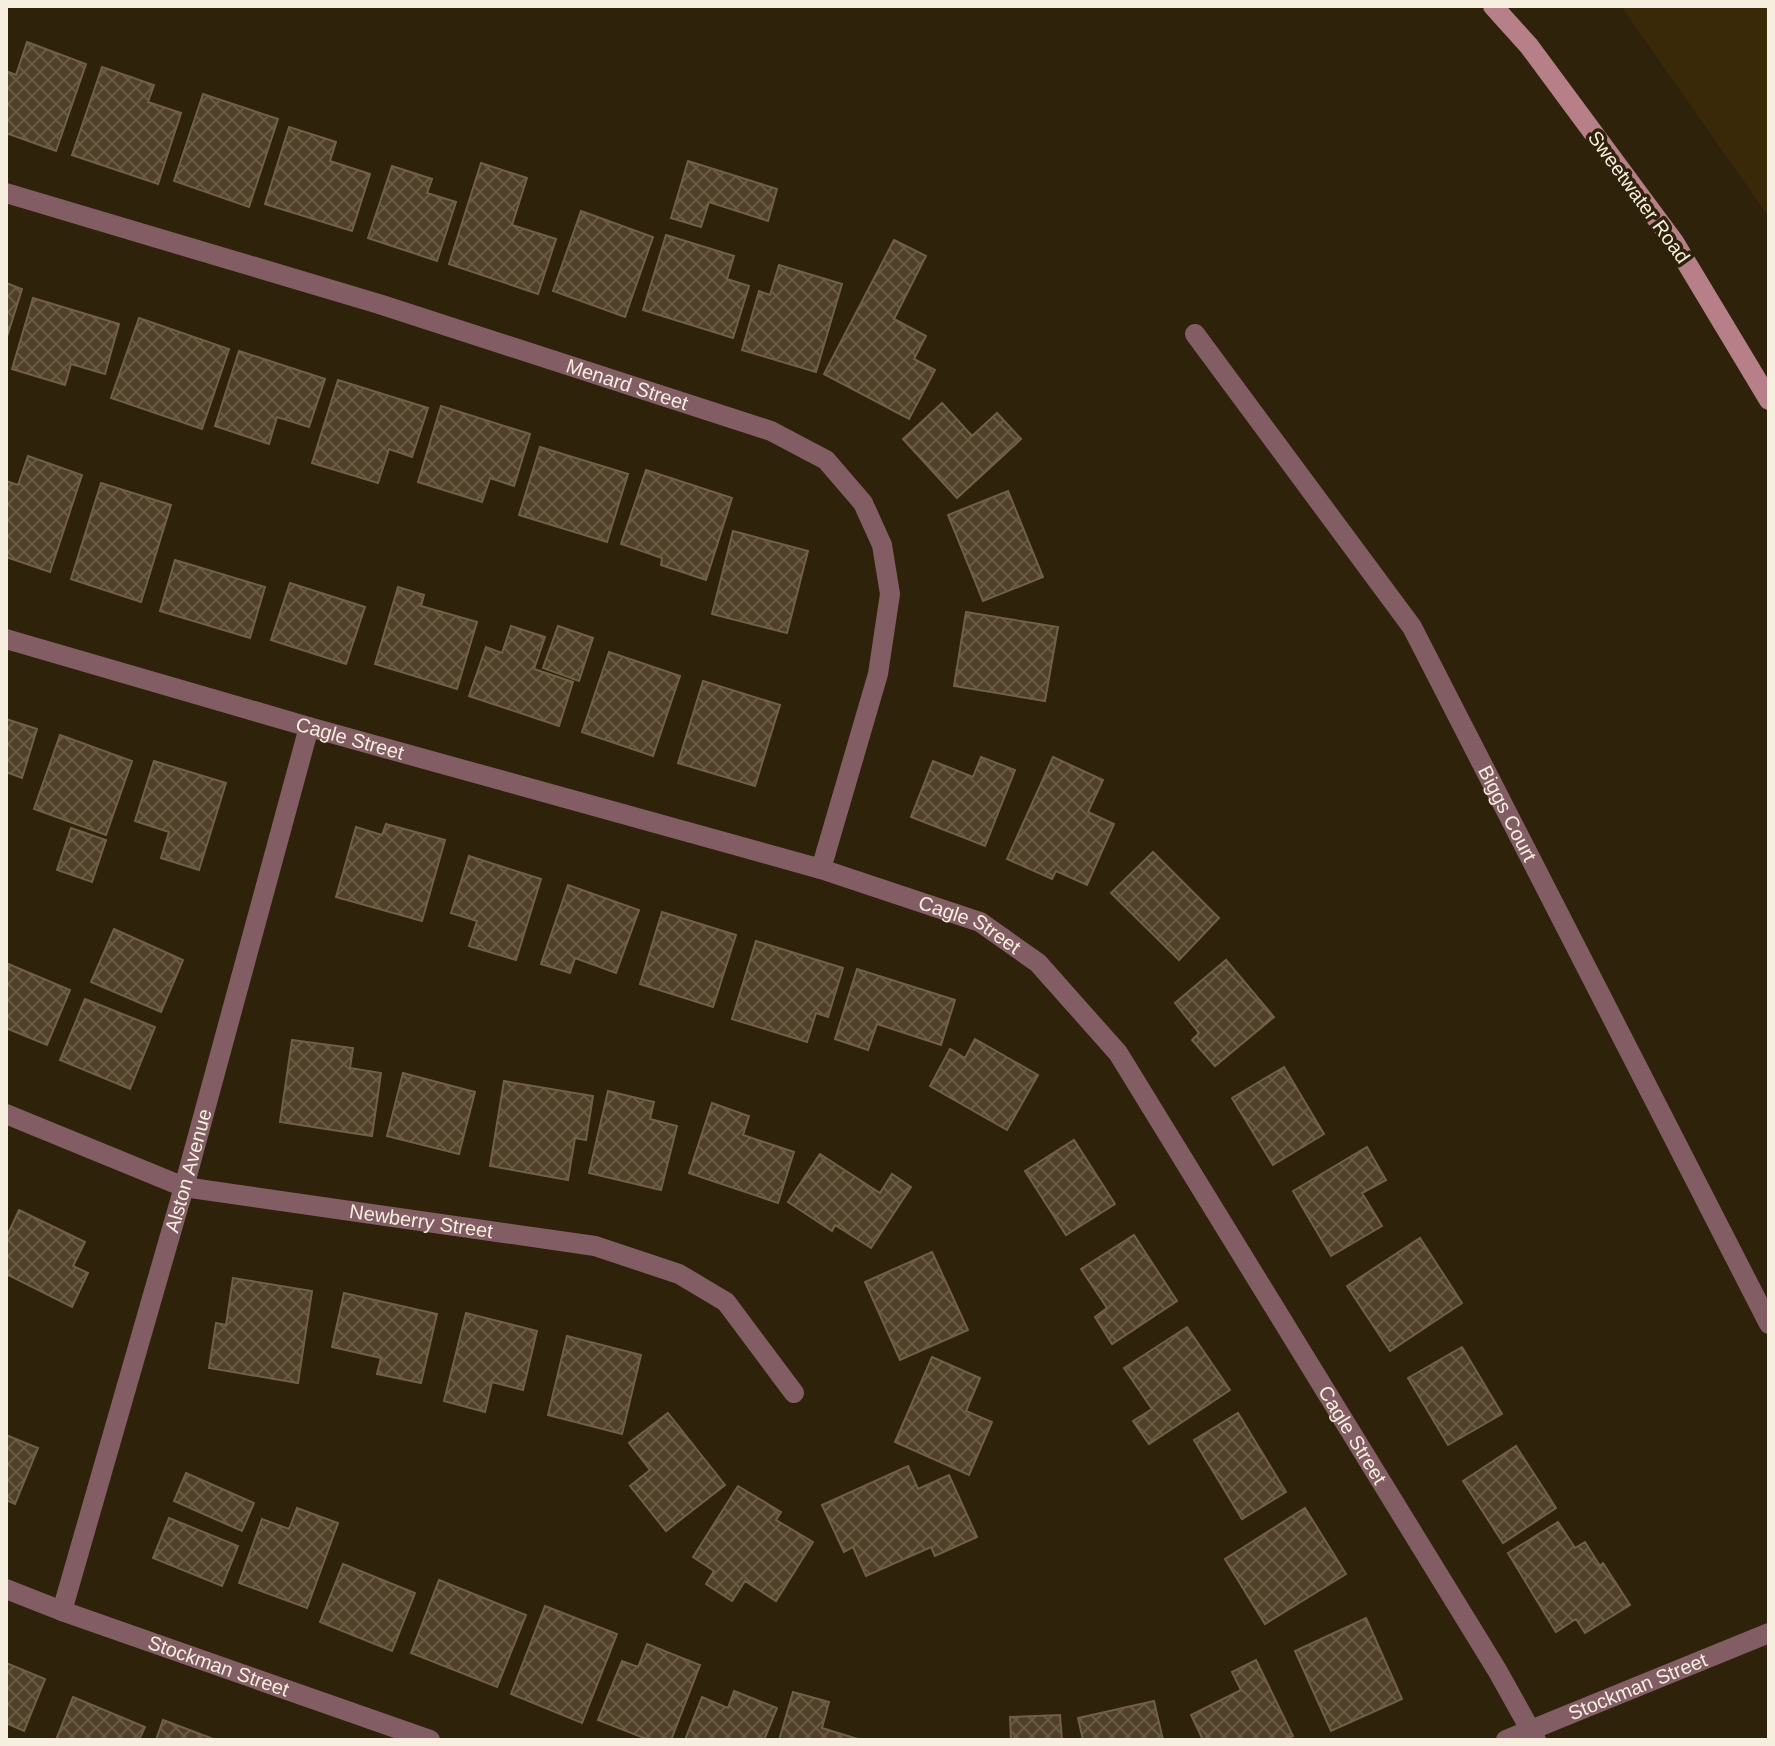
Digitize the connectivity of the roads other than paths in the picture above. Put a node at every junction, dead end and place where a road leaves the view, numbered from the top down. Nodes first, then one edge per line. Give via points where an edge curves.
1 (1493, 6) edge
2 (6, 193) edge
3 (1195, 334) dead end
4 (1769, 400) edge
5 (6, 639) edge
6 (309, 727) junction
7 (821, 869) junction
8 (6, 1114) edge
9 (184, 1187) junction
10 (1769, 1324) edge
11 (794, 1393) dead end
12 (6, 1589) edge
13 (62, 1611) junction
14 (1769, 1633) edge
15 (1534, 1734) edge
16 (430, 1740) edge
17 (1506, 1740) edge

1 - 4 main road, Sweetwater Road via 1529,46 1674,242
2 - 7 street, Menard Street via 379,304 756,426 826,460 863,503 882,545 890,594 878,674
3 - 10 street, Biggs Court via 1412,627
5 - 6 street, Cagle Street
6 - 7 street, Cagle Street
6 - 9 street, Alston Avenue
7 - 15 street, Cagle Street via 980,922 1038,963 1118,1053
8 - 9 street, Newberry Street
9 - 11 street, Newberry Street via 595,1246 679,1274 726,1302
9 - 13 street, Alston Avenue
12 - 13 street, Stockman Street
13 - 16 street, Stockman Street
14 - 15 street, Stockman Street
15 - 17 street, Stockman Street

